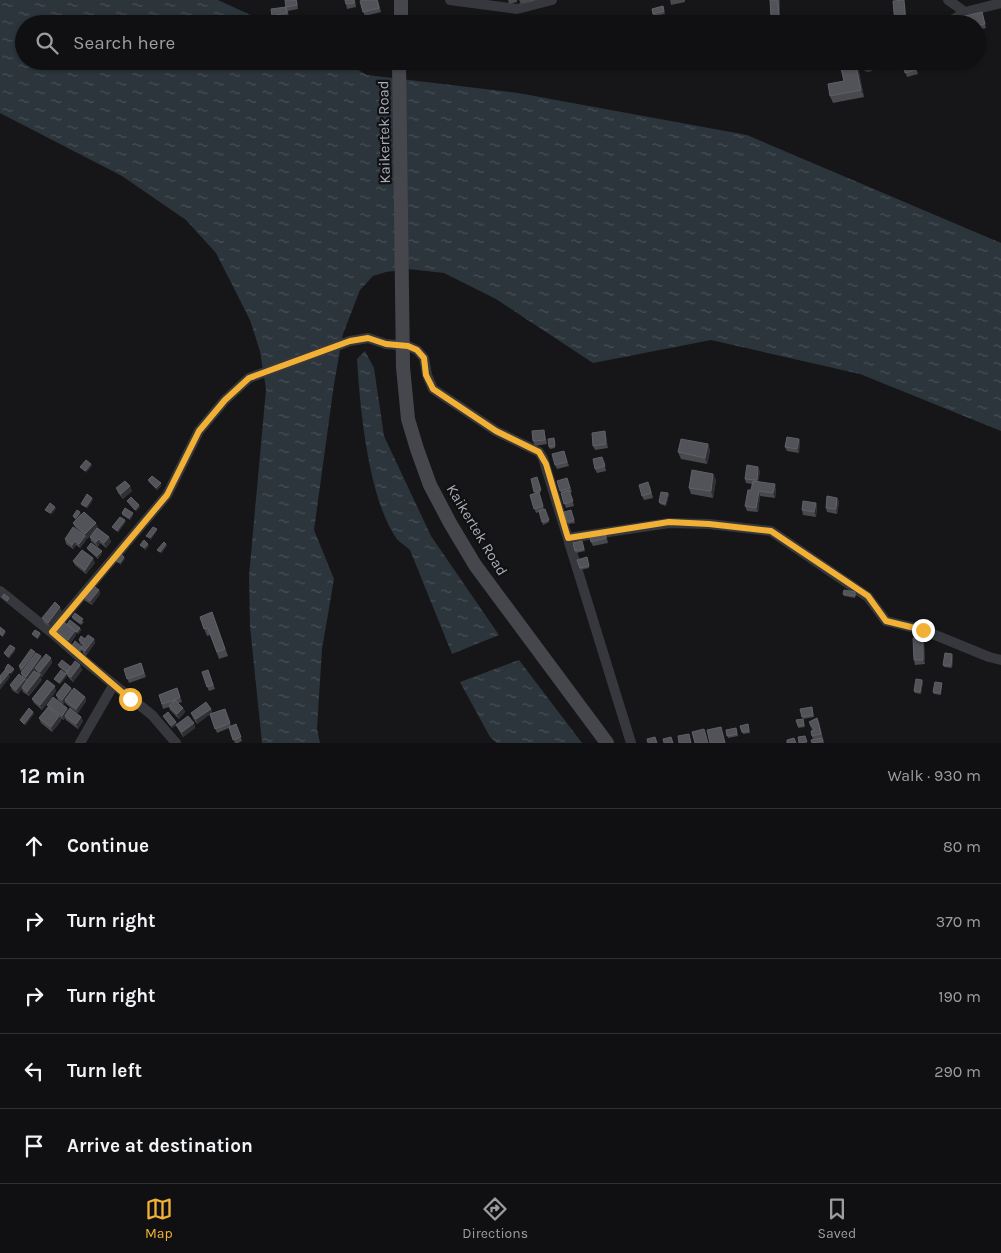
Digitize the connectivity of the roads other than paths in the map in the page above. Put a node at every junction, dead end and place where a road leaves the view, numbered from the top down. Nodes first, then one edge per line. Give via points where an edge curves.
1 (401, 0) edge
2 (450, 0) edge
3 (552, 0) edge
4 (948, 0) edge
5 (1001, 3) edge
6 (964, 12) junction
7 (401, 15) edge
8 (960, 15) edge
9 (399, 70) edge
10 (568, 538) junction
11 (0, 591) edge
12 (52, 632) junction
13 (1001, 660) edge
14 (114, 684) junction
15 (80, 743) edge
16 (176, 743) edge
17 (607, 743) edge
18 (631, 743) edge

1 - 7 main road
2 - 3 street via 517,9
4 - 6 street
5 - 6 street
6 - 8 street
9 - 17 main road, Kaikertek Road via 403,367 408,419 417,449 430,485 475,565
10 - 12 street via 546,464 539,452 496,431 433,389 426,375 424,358 417,350 368,338 350,341 249,378 225,400 199,431 167,495
10 - 13 street via 669,522 771,531 868,596 886,621 923,630
10 - 18 street
11 - 12 street
12 - 14 street
14 - 15 street
14 - 16 street via 152,715

